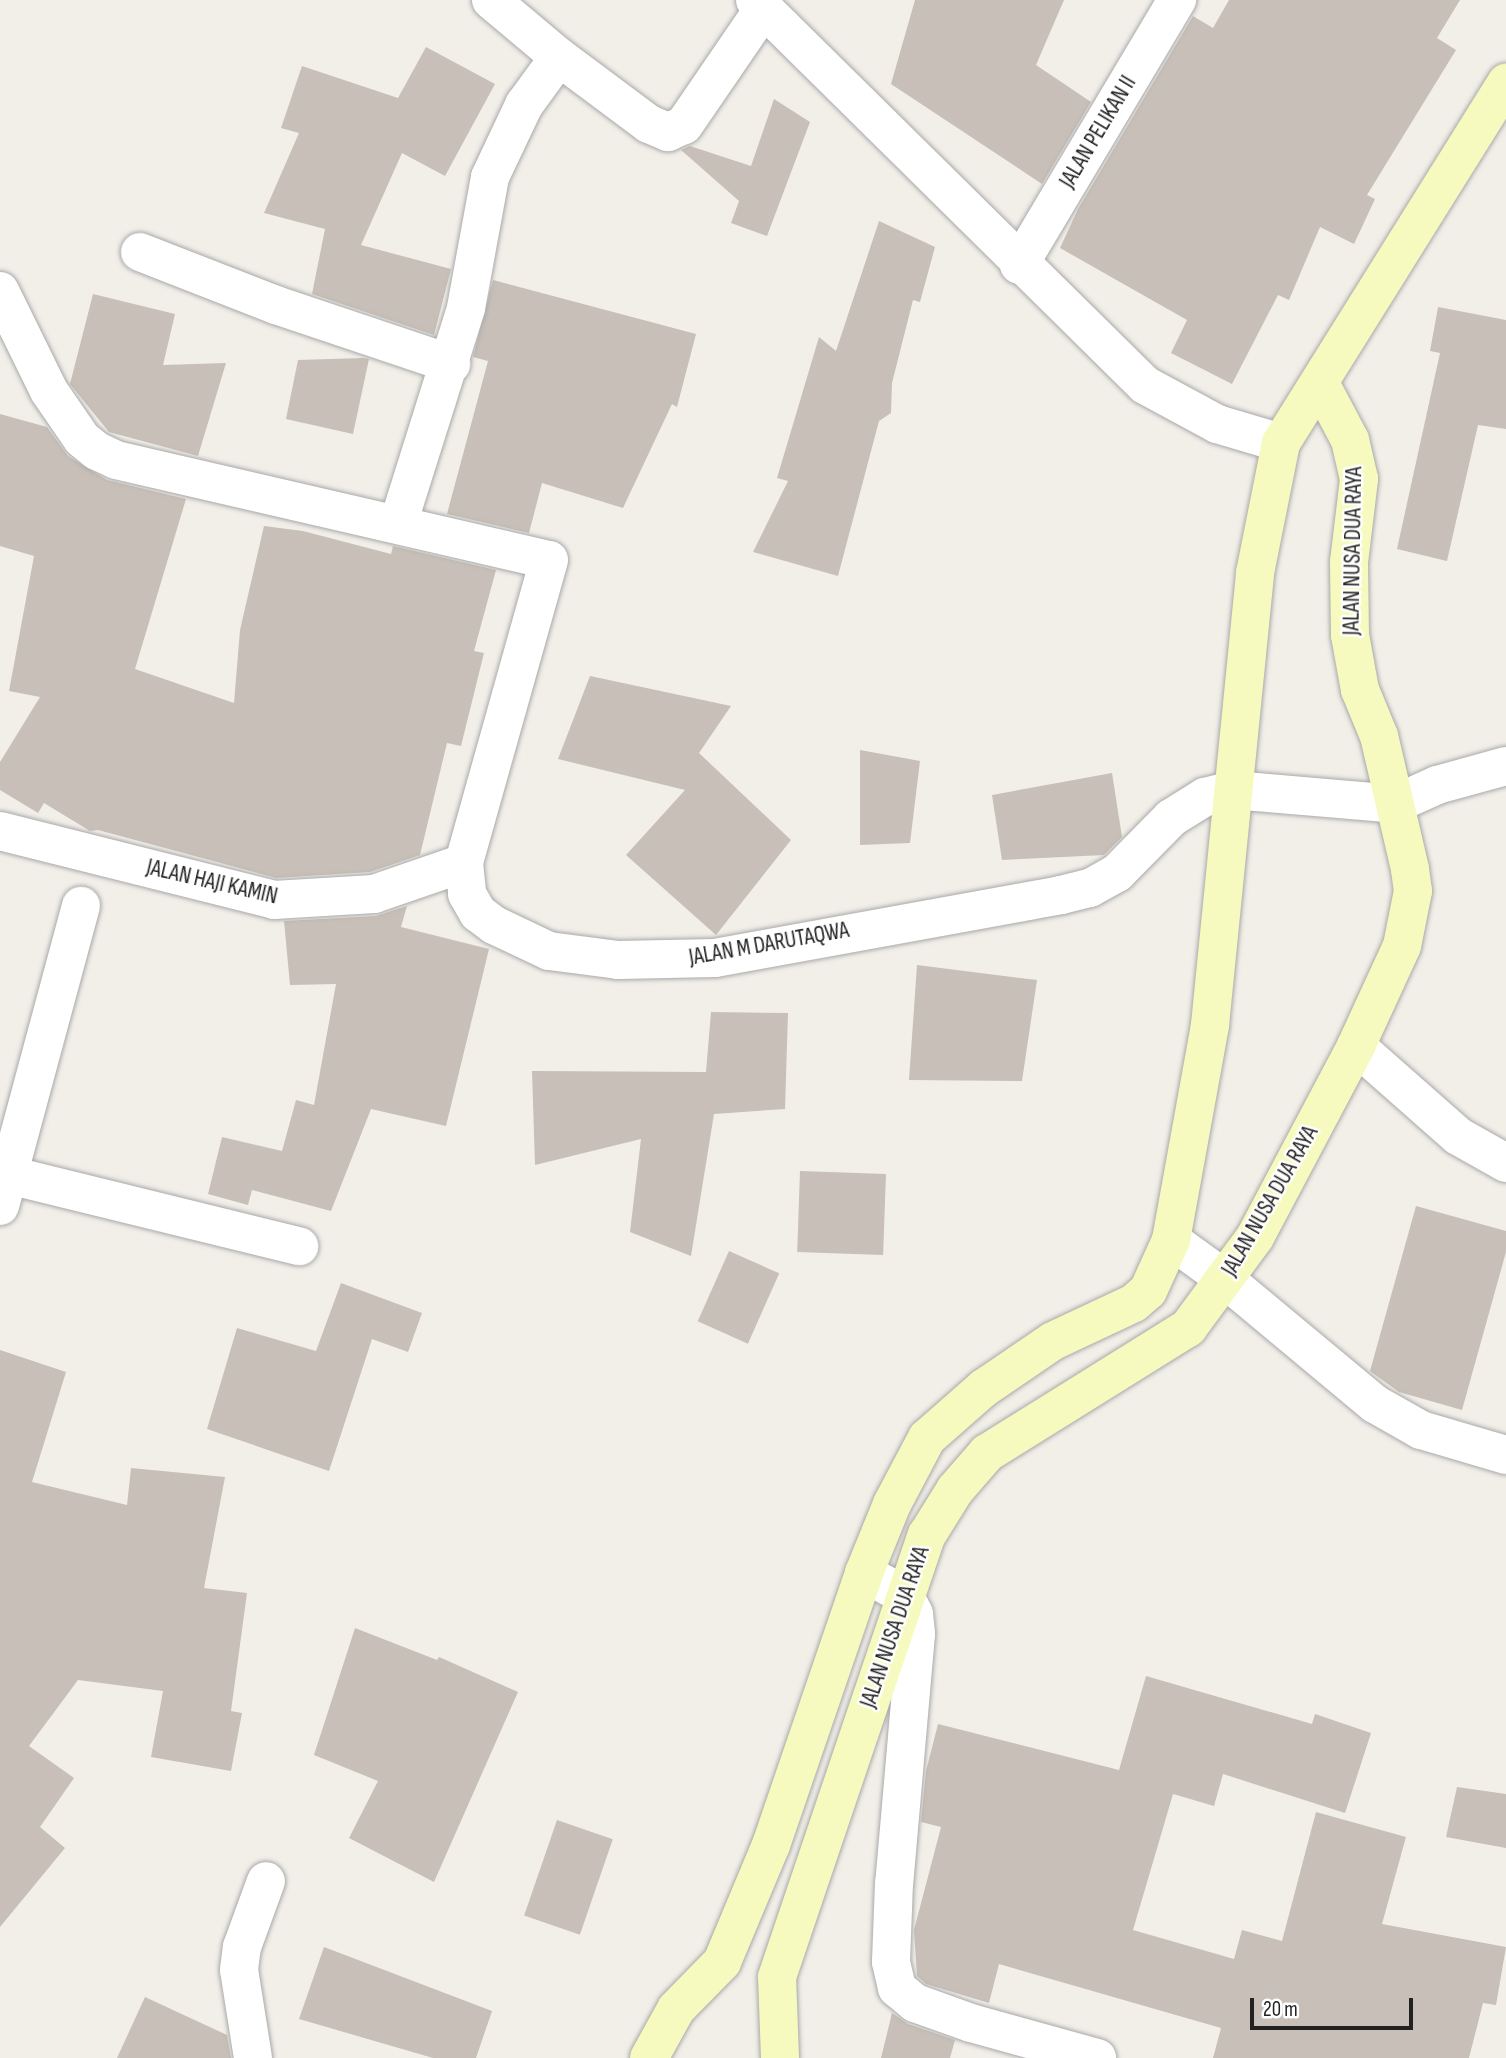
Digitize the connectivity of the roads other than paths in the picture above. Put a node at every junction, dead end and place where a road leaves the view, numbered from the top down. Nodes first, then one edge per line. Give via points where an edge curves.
1 (491, 0) edge
2 (1177, 0) edge
3 (760, 4) edge
4 (559, 57) junction
5 (1506, 83) edge
6 (140, 252) dead end
7 (1019, 265) junction
8 (0, 290) edge
9 (451, 364) junction
10 (1320, 383) junction
11 (1281, 443) junction
12 (398, 524) junction
13 (1506, 766) edge
14 (1233, 790) junction
15 (1395, 804) junction
16 (0, 831) edge
17 (464, 863) junction
18 (81, 906) dead end
19 (1356, 1045) junction
20 (1506, 1163) edge
21 (4, 1190) edge
22 (1171, 1240) junction
23 (299, 1246) dead end
24 (1226, 1280) junction
25 (1506, 1455) edge
26 (864, 1573) junction
27 (904, 1595) junction
28 (266, 1881) dead end
29 (722, 1962) junction
30 (777, 1977) junction
31 (253, 2058) edge
32 (649, 2058) edge
33 (780, 2058) edge
34 (1097, 2058) edge

1 - 4 street
2 - 7 street, JALAN PELIKAN II
3 - 4 street via 675,131 649,124
3 - 7 street
4 - 9 street via 524,105 490,177
5 - 10 street, JALAN NUSA DUA RAYA
6 - 9 street via 276,305
7 - 11 street via 1145,385 1217,424
8 - 12 street via 54,400 82,439 97,451 116,460
9 - 12 street
10 - 11 street, JALAN NUSA DUA RAYA
10 - 15 street, JALAN NUSA DUA RAYA via 1350,440 1357,469 1358,503 1349,562 1350,635 1360,690 1378,736
11 - 14 street, JALAN NUSA DUA RAYA via 1255,573
12 - 17 street, JALAN M DARUTAQWA via 549,561
13 - 15 street via 1437,785
14 - 15 street
14 - 17 street, JALAN M DARUTAQWA via 1188,806 1117,873 1090,888 715,958 618,960 549,951 478,913 467,894
14 - 22 street, JALAN NUSA DUA RAYA via 1210,1025
15 - 19 street, JALAN NUSA DUA RAYA via 1413,891 1410,918 1402,946
16 - 17 street, JALAN HAJI KAMIN via 274,900 374,894
18 - 21 street
19 - 20 street via 1458,1136
19 - 24 street, JALAN NUSA DUA RAYA via 1255,1237
21 - 23 street
22 - 24 street
22 - 26 street, JALAN NUSA DUA RAYA via 1148,1291 1134,1303 1053,1341 984,1388 927,1438 897,1493
24 - 25 street via 1375,1404 1422,1430
24 - 27 street, JALAN NUSA DUA RAYA via 1188,1328 1168,1344 1043,1415 987,1453 955,1490 927,1535
26 - 27 street
26 - 29 street, JALAN NUSA DUA RAYA via 771,1845
27 - 30 street, JALAN NUSA DUA RAYA
27 - 34 street via 914,1614 916,1651 894,1883 891,1962 897,1988 915,2003
28 - 31 street via 242,1947 239,1970
29 - 30 street
29 - 32 street, JALAN NUSA DUA RAYA via 676,2009
30 - 33 street, JALAN NUSA DUA RAYA

